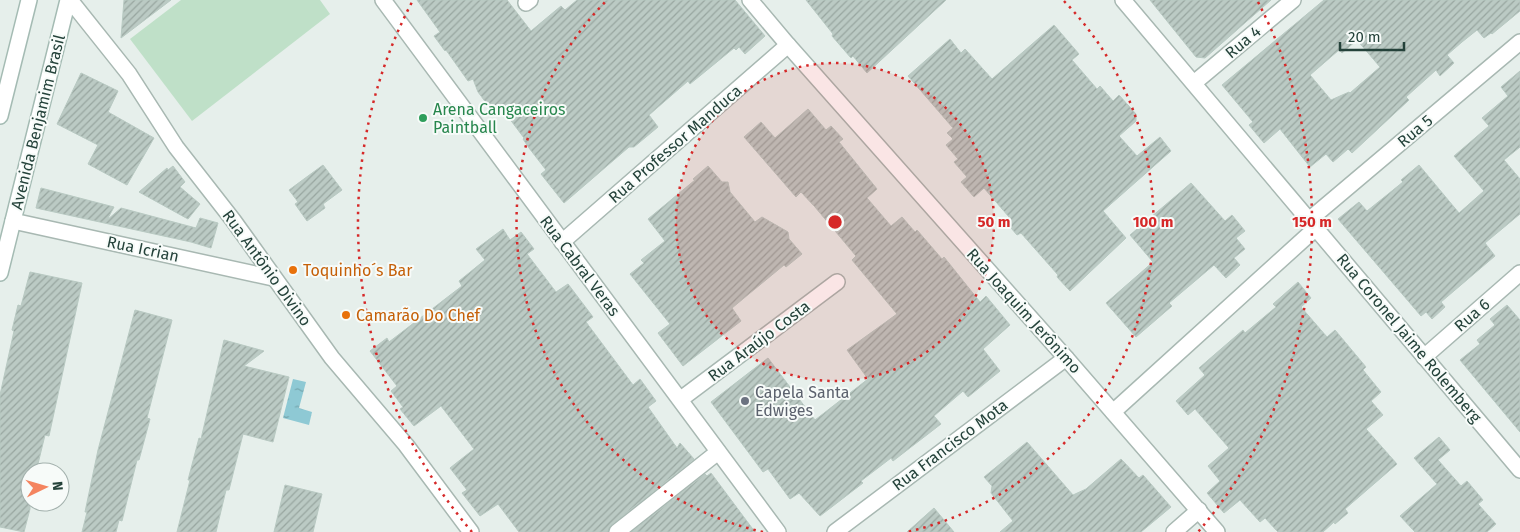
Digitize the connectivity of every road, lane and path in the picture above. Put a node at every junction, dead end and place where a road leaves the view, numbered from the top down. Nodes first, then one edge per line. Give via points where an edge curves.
1 (29, 0) edge
2 (69, 0) edge
3 (383, 0) edge
4 (750, 0) edge
5 (1123, 0) edge
6 (1293, 0) edge
7 (1520, 42) edge
8 (788, 45) junction
9 (1194, 83) junction
10 (0, 116) edge
11 (13, 221) junction
12 (1313, 224) junction
13 (562, 242) junction
14 (1520, 272) edge
15 (0, 273) edge
16 (273, 278) junction
17 (837, 282) dead end
18 (1424, 357) junction
19 (1066, 358) junction
20 (681, 399) junction
21 (1113, 412) junction
22 (718, 452) junction
23 (1520, 470) edge
24 (1199, 510) junction
25 (471, 532) edge
26 (617, 532) edge
27 (778, 532) edge
28 (835, 532) edge
29 (1174, 532) edge
30 (1217, 532) edge

1 - 10 street
2 - 11 street, Avenida Benjamim Brasil
2 - 16 street, Rua Antônio Divino via 128,74 176,147
3 - 13 street, Rua Cabral Veras
4 - 8 street, Rua Joaquim Jerônimo
5 - 9 street, Rua Coronel Jaime Rolemberg
6 - 9 street, Rua 4
7 - 12 street, Rua 5
8 - 13 street, Rua Professor Manduca
8 - 19 street, Rua Joaquim Jerônimo
9 - 12 street, Rua Coronel Jaime Rolemberg
11 - 15 street, Avenida Benjamim Brasil
11 - 16 street, Rua Icrian
12 - 18 street, Rua Coronel Jaime Rolemberg
12 - 21 street, Rua 5
13 - 20 street, Rua Cabral Veras
14 - 18 street, Rua 6
16 - 25 street, Rua Antônio Divino via 332,358 406,445
17 - 20 street, Rua Araújo Costa
18 - 23 street, Rua Coronel Jaime Rolemberg
19 - 21 street, Rua Joaquim Jerônimo
19 - 28 street, Rua Francisco Mota
20 - 22 street, Rua Cabral Veras
21 - 24 street, Rua Joaquim Jerônimo
22 - 26 street
22 - 27 street, Rua Cabral Veras
24 - 29 street
24 - 30 street, Rua Joaquim Jerônimo

